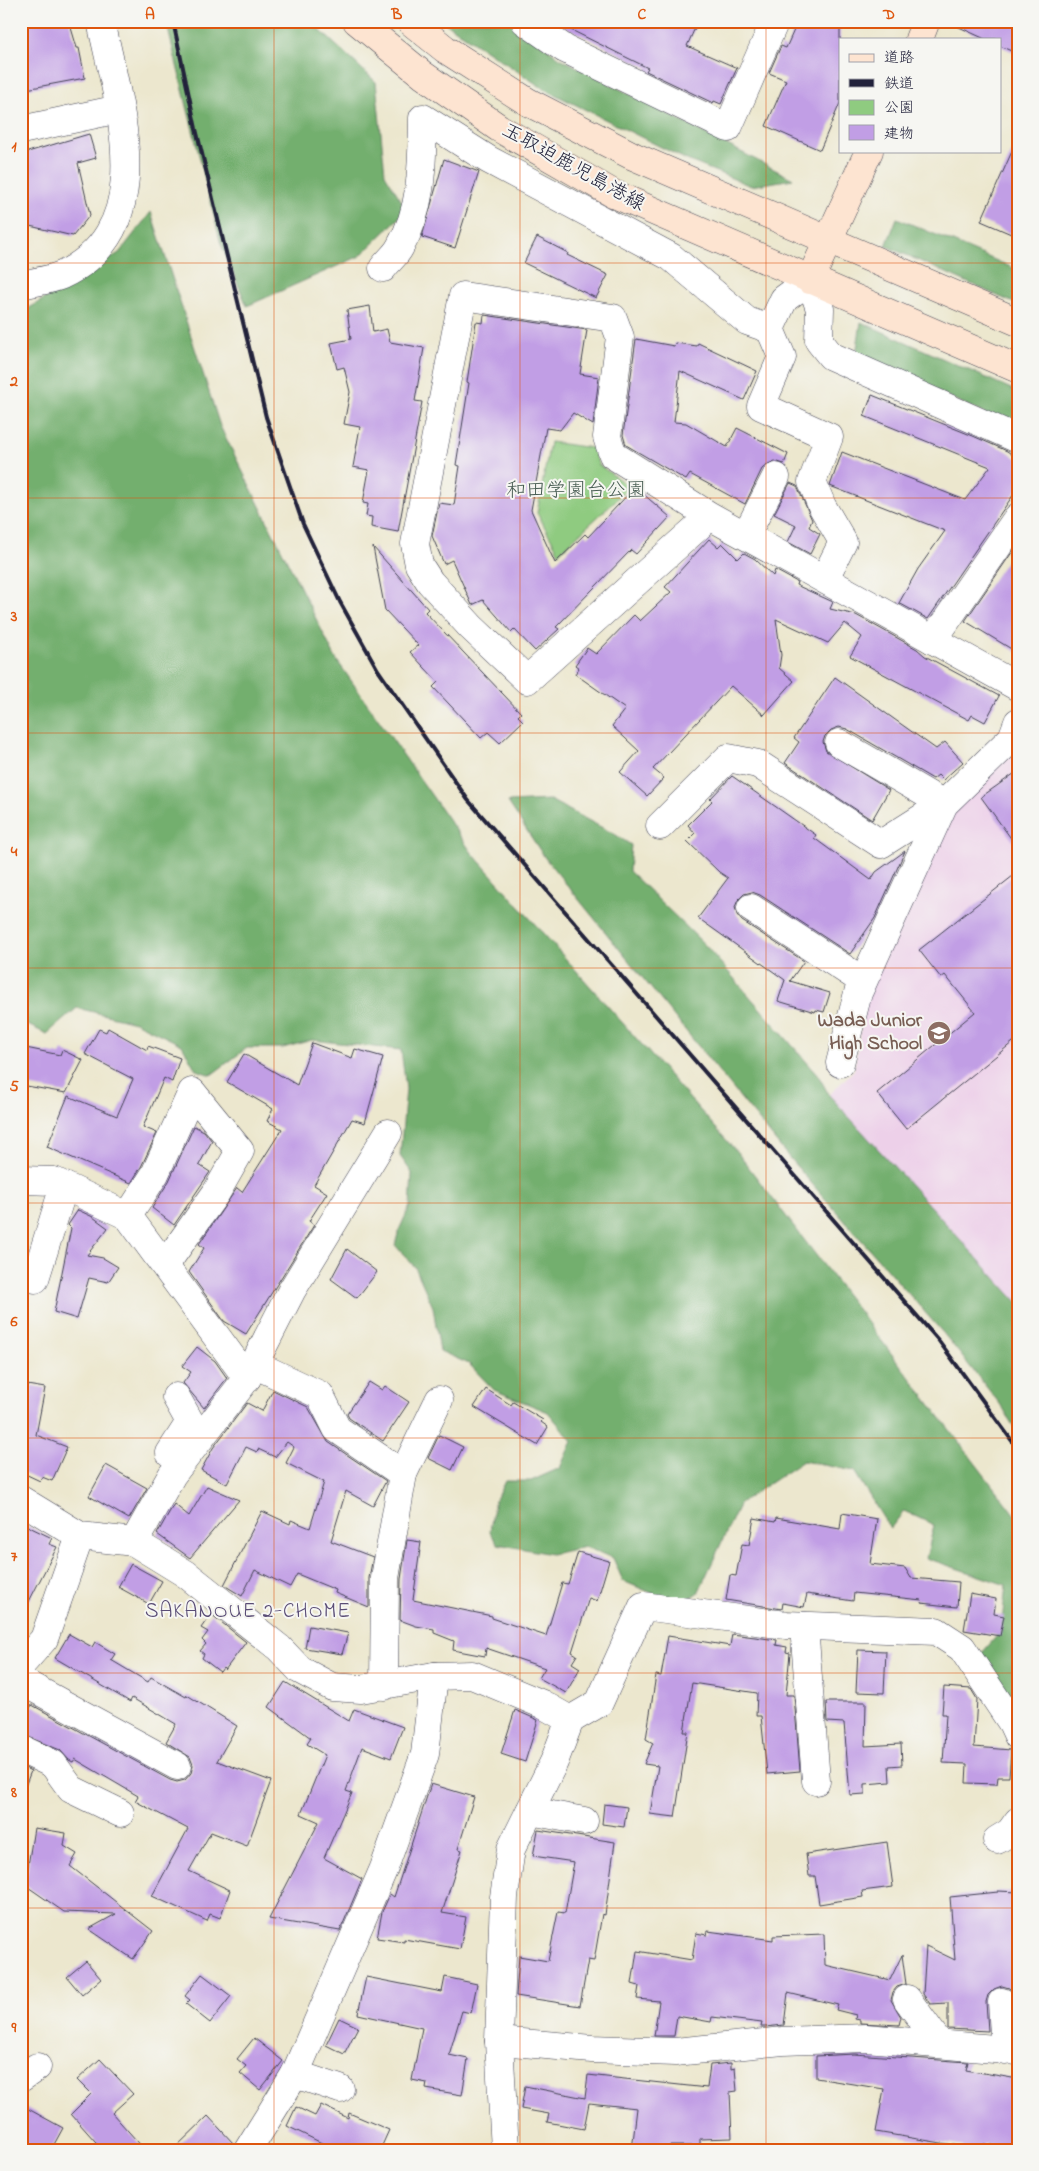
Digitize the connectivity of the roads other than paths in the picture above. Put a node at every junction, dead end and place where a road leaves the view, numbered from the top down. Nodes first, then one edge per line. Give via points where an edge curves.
1 (101, 21) edge
2 (358, 21) edge
3 (410, 21) edge
4 (525, 21) edge
5 (775, 21) edge
6 (926, 21) edge
7 (918, 38) edge
8 (119, 109) junction
9 (21, 130) edge
10 (869, 152) edge
11 (829, 241) junction
12 (382, 268) dead end
13 (810, 280) junction
14 (21, 285) edge
15 (1018, 322) edge
16 (770, 329) junction
17 (1018, 369) edge
18 (1018, 439) edge
19 (776, 477) dead end
20 (710, 516) junction
21 (1018, 517) edge
22 (746, 536) junction
23 (825, 578) junction
24 (933, 640) junction
25 (1018, 686) edge
26 (1018, 722) edge
27 (838, 744) dead end
28 (944, 804) junction
29 (660, 826) dead end
30 (751, 908) dead end
31 (863, 981) junction
32 (840, 1063) dead end
33 (388, 1133) dead end
34 (21, 1180) edge
35 (64, 1186) junction
36 (128, 1216) junction
37 (165, 1265) junction
38 (35, 1278) dead end
39 (251, 1371) junction
40 (176, 1397) dead end
41 (439, 1400) dead end
42 (403, 1474) junction
43 (166, 1486) junction
44 (21, 1500) edge
45 (80, 1536) junction
46 (134, 1542) junction
47 (804, 1626) junction
48 (21, 1665) edge
49 (434, 1676) junction
50 (21, 1681) edge
51 (384, 1686) junction
52 (570, 1720) junction
53 (1018, 1736) edge
54 (21, 1749) edge
55 (176, 1766) dead end
56 (816, 1781) dead end
57 (530, 1811) junction
58 (120, 1813) dead end
59 (584, 1821) dead end
60 (1018, 1821) edge
61 (997, 1840) dead end
62 (907, 1999) dead end
63 (1002, 2002) dead end
64 (499, 2041) junction
65 (939, 2043) junction
66 (1012, 2051) edge
67 (295, 2074) junction
68 (340, 2089) dead end
69 (248, 2150) edge
70 (505, 2150) edge

1 - 8 street
2 - 13 main road, 玉取迫鹿児島港線 via 423,75 499,128 614,194
3 - 11 main road, 玉取迫鹿児島港線 via 528,102 633,156
4 - 5 street via 565,49 728,128
6 - 7 main road
8 - 9 street
8 - 14 street via 127,168 123,200 110,236 86,260 61,275
10 - 11 main road
11 - 13 main road
11 - 15 main road, 玉取迫鹿児島港線
12 - 16 street via 400,247 418,204 423,118 489,160 671,257 747,321
13 - 16 street via 784,299
13 - 17 main road, 玉取迫鹿児島港線
13 - 18 street via 820,309 819,341 831,356
16 - 23 street via 782,357 761,406 829,437 812,482 843,542
19 - 22 street
20 - 20 street via 527,680 471,627 430,582 416,554 463,296 613,318 620,337 607,437 613,455
20 - 22 street
21 - 24 street
22 - 23 street
23 - 24 street
24 - 25 street
26 - 28 street via 1012,738
27 - 28 street
28 - 29 street via 881,844 758,764 728,758
28 - 31 street
30 - 31 street
31 - 32 street
33 - 39 street via 292,1290
34 - 35 street via 54,1181
35 - 36 street
35 - 38 street
36 - 37 street
36 - 37 street via 154,1174 192,1092 240,1151 216,1193
37 - 39 street
39 - 42 street via 320,1395 336,1429
39 - 43 street
40 - 43 street via 190,1422 160,1469
41 - 42 street
42 - 51 street via 385,1578
43 - 46 street
44 - 45 street
45 - 46 street
45 - 48 street via 44,1639
46 - 51 street via 186,1574 279,1648 300,1670 332,1687 361,1690
47 - 52 street via 643,1606 599,1703
47 - 53 street via 936,1631 962,1648
47 - 56 street
49 - 51 street
49 - 52 street via 472,1675 542,1704
49 - 67 street via 424,1754 384,1868
50 - 55 street
52 - 57 street
54 - 58 street via 53,1764 71,1789
57 - 59 street
57 - 64 street via 511,1849 504,1896
60 - 61 street via 1010,1832
62 - 65 street
63 - 66 street
64 - 65 street via 676,2052 783,2041 866,2038
64 - 70 street
65 - 66 street
67 - 68 street
67 - 69 street

